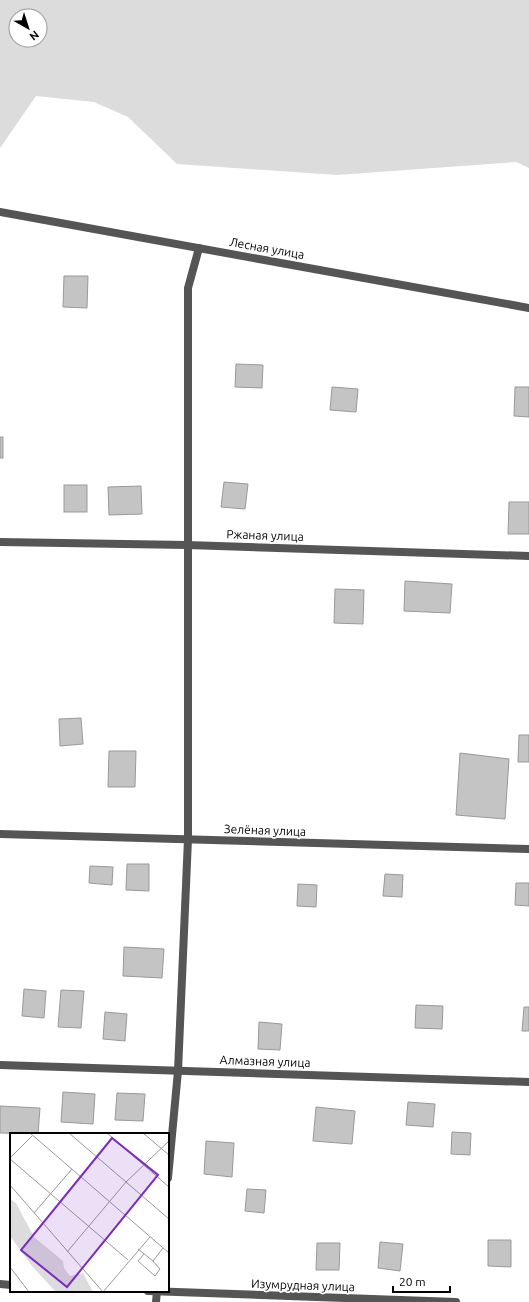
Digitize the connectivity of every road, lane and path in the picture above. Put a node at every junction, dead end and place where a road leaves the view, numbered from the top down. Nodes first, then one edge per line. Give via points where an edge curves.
1 (0, 212) edge
2 (199, 248) junction
3 (529, 308) edge
4 (0, 542) edge
5 (187, 545) junction
6 (529, 556) edge
7 (0, 834) edge
8 (188, 839) junction
9 (529, 849) edge
10 (0, 1065) edge
11 (178, 1071) junction
12 (529, 1082) edge
13 (169, 1167) edge
14 (0, 1284) edge
15 (10, 1285) edge
16 (169, 1291) edge
17 (157, 1292) edge
18 (156, 1302) edge
19 (456, 1302) edge

1 - 2 street, Лесная улица
2 - 3 street, Лесная улица
2 - 5 street via 188,288
4 - 5 street, Ржаная улица
5 - 6 street, Ржаная улица
5 - 8 street
7 - 8 street, Зелёная улица
8 - 9 street, Зелёная улица
8 - 11 street
10 - 11 street, Алмазная улица
11 - 12 street, Алмазная улица
11 - 13 street
14 - 15 street
16 - 19 street, Изумрудная улица
17 - 18 street

